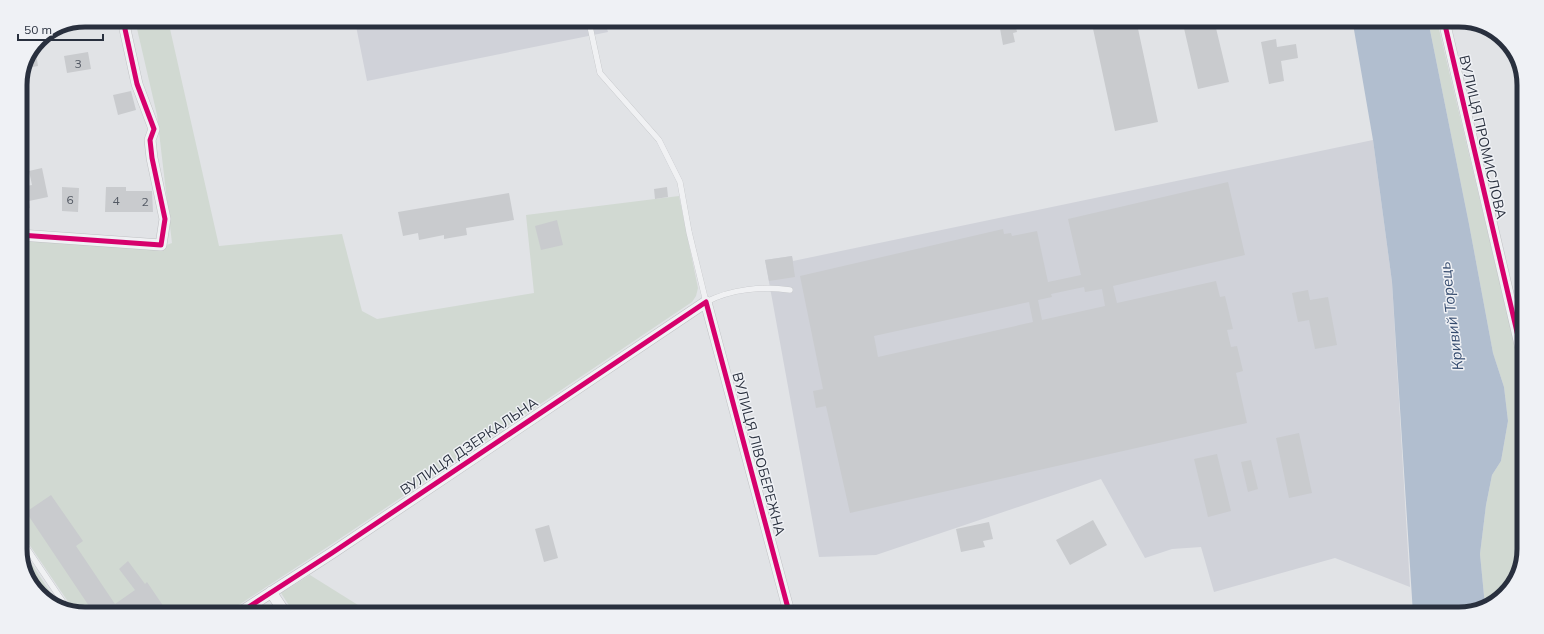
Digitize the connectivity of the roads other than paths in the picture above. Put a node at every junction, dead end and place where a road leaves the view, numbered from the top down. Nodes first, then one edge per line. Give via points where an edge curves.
1 (124, 27) edge
2 (590, 27) edge
3 (1444, 27) edge
4 (27, 235) edge
5 (790, 290) dead end
6 (706, 302) junction
7 (1517, 332) edge
8 (27, 548) edge
9 (271, 592) junction
10 (63, 603) edge
11 (248, 607) edge
12 (282, 607) edge
13 (788, 607) edge

1 - 4 street via 136,84 154,129 150,140 152,158 165,219 161,244
2 - 6 lane via 600,73 659,140 680,182
3 - 7 street, ВУЛИЦЯ ПРОМИСЛОВА
5 - 6 lane via 763,288 720,295
6 - 9 street, ВУЛИЦЯ ДЗЕРКАЛЬНА
6 - 13 street, ВУЛИЦЯ ЛІВОБЕРЕЖНА
8 - 10 lane
9 - 11 street, ВУЛИЦЯ ДЗЕРКАЛЬНА
9 - 12 street

